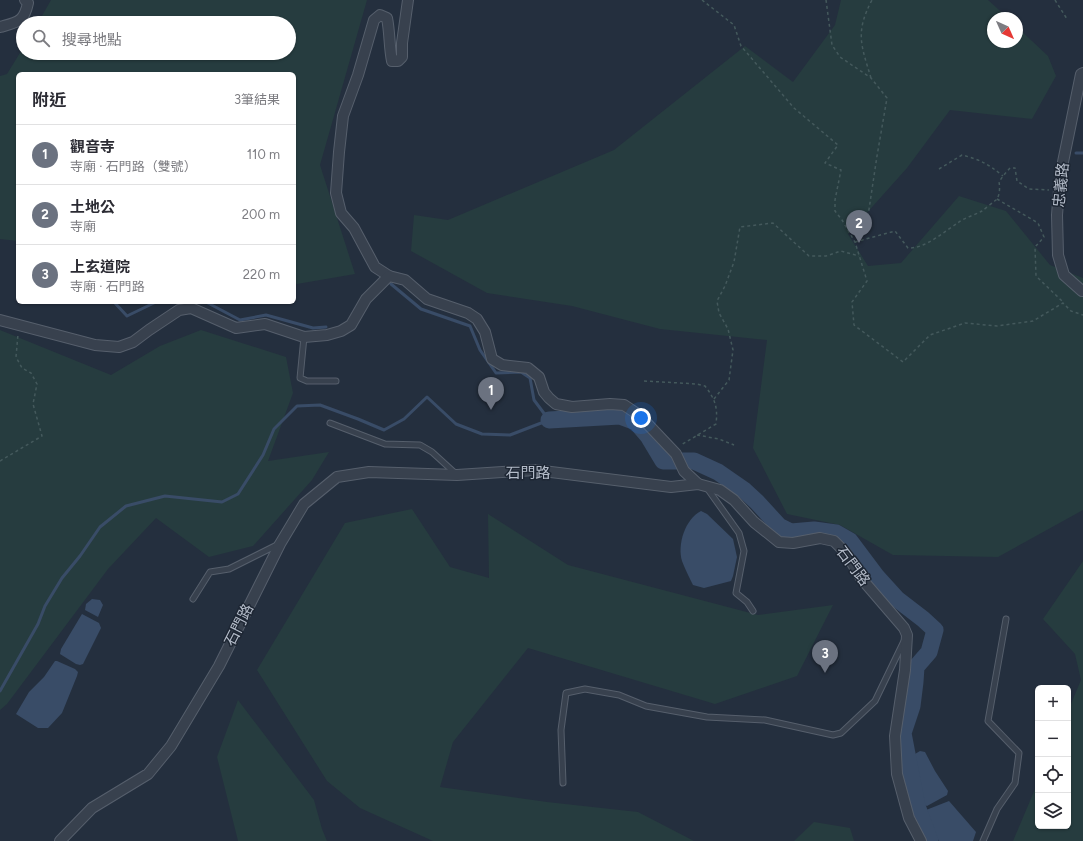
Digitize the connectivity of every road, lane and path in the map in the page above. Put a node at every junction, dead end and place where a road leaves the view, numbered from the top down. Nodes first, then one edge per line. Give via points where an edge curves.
1 (25, 0) edge
2 (408, 0) edge
3 (702, 0) edge
4 (826, 0) edge
5 (872, 0) edge
6 (1056, 0) edge
7 (24, 16) edge
8 (1068, 19) dead end
9 (16, 23) edge
10 (0, 27) edge
11 (1083, 73) edge
12 (871, 78) junction
13 (938, 169) dead end
14 (1003, 176) junction
15 (1059, 190) junction
16 (997, 199) junction
17 (848, 232) junction
18 (855, 242) junction
19 (859, 256) junction
20 (388, 276) junction
21 (1082, 291) edge
22 (1063, 303) junction
23 (1083, 316) edge
24 (0, 320) edge
25 (15, 324) junction
26 (304, 337) junction
27 (336, 381) dead end
28 (644, 381) dead end
29 (714, 399) junction
30 (330, 423) dead end
31 (697, 435) junction
32 (734, 446) dead end
33 (676, 454) junction
34 (0, 461) edge
35 (457, 475) junction
36 (702, 485) junction
37 (280, 544) junction
38 (193, 599) dead end
39 (753, 611) dead end
40 (1006, 619) dead end
41 (907, 635) junction
42 (563, 783) dead end
43 (60, 841) edge
44 (921, 841) edge
45 (983, 841) edge

1 - 7 street via 28,3
2 - 20 street via 402,57 398,61 392,61 387,18 380,15 374,20 344,116 336,193 341,213 354,228 374,267
3 - 17 path via 734,25 741,46 794,108 838,145 825,164 841,170 835,211
4 - 12 path via 832,45 840,57
5 - 12 path via 865,13 860,36
6 - 8 path
9 - 10 street
11 - 15 street, 忠義路 via 1066,144
12 - 17 path via 887,98 868,216 859,226
13 - 14 path via 962,155 986,162
14 - 15 path via 1010,168 1015,168 1017,181 1029,189
14 - 16 path via 999,182
15 - 21 street, 忠義路 via 1058,255 1064,275
16 - 18 path via 935,239 913,248 908,248 895,231
16 - 22 path via 1038,223 1044,236 1035,247 1036,276
17 - 18 path
18 - 19 path
19 - 22 path via 867,281 852,302 854,325 903,362 930,335 966,323 997,326 1032,321
19 - 29 path via 841,251 826,256 809,256 773,223 740,227 734,262 717,301 733,350 732,365 728,380
20 - 26 street via 366,299 351,325 328,335
20 - 33 street via 405,280 427,299 478,319 485,332 492,359 502,365 528,368 534,372 539,377 544,392 556,404 572,407 624,405 639,415
22 - 23 path via 1071,311
24 - 25 street
25 - 26 street via 95,345 119,347 133,342 179,310 190,308 236,328 265,324
25 - 34 path via 18,333 16,357 22,368 31,373 37,384 33,404 42,436
26 - 27 lane via 300,378 307,381
28 - 29 path via 705,386
29 - 31 path via 716,424
30 - 35 lane via 385,444 420,446 432,452
31 - 32 path via 719,439
31 - 33 path via 681,445
33 - 36 street via 684,471
35 - 36 street, 石門路 via 535,470 671,487
35 - 37 street, 石門路 via 369,472 337,477 304,504
36 - 39 lane via 739,533 744,551 736,592
36 - 41 street, 石門路 via 720,490 734,500 754,522 779,542 793,543 820,538 834,541
37 - 38 lane via 229,569 210,572
37 - 43 street, 石門路 via 219,666 171,746 148,774 92,808
40 - 45 lane via 988,721 1019,753 1014,783 997,808
41 - 42 lane via 875,700 841,733 833,735 765,720 707,717 646,706 619,695 592,690 566,693 561,730
41 - 44 street via 905,670 895,736 897,774 909,818

